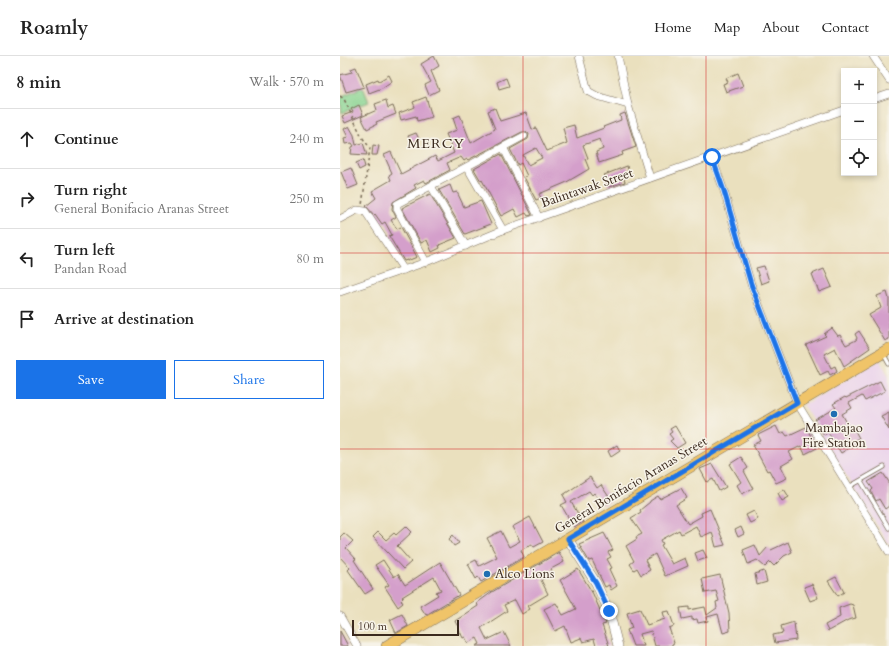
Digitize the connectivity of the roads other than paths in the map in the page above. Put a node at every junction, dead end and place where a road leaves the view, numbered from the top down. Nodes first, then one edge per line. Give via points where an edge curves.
1 (578, 56) edge
2 (618, 56) edge
3 (873, 56) edge
4 (889, 80) edge
5 (889, 94) edge
6 (877, 98) edge
7 (628, 105) junction
8 (841, 111) edge
9 (524, 136) dead end
10 (503, 147) junction
11 (712, 157) junction
12 (467, 167) junction
13 (650, 178) junction
14 (430, 186) junction
15 (538, 218) junction
16 (340, 219) edge
17 (503, 230) junction
18 (466, 246) junction
19 (426, 262) junction
20 (404, 270) junction
21 (340, 292) edge
22 (886, 350) edge
23 (889, 364) edge
24 (797, 403) junction
25 (884, 467) dead end
26 (860, 481) junction
27 (849, 487) junction
28 (889, 528) edge
29 (568, 539) junction
30 (889, 552) edge
31 (340, 616) edge
32 (357, 646) edge
33 (387, 646) edge
34 (618, 646) edge

1 - 7 street via 588,91
2 - 7 street
3 - 4 street
5 - 6 street
7 - 13 street
8 - 11 street, Balintawak Street
9 - 10 street
10 - 12 street
10 - 15 street
11 - 13 street, Balintawak Street
11 - 24 street via 751,284
12 - 14 street
12 - 17 street
13 - 15 street, Balintawak Street
14 - 18 street
14 - 19 street via 396,206
15 - 17 street, Balintawak Street
16 - 20 street via 357,210 368,214
17 - 18 street, Balintawak Street
18 - 19 street, Balintawak Street
19 - 20 street, Balintawak Street
20 - 21 street, Balintawak Street
22 - 23 lane
22 - 24 main road, General Bonifacio Aranas Street
24 - 27 street
24 - 29 main road, General Bonifacio Aranas Street
25 - 26 lane
26 - 27 lane
26 - 28 lane
27 - 30 street
29 - 33 main road, General Bonifacio Aranas Street
29 - 34 street via 596,583 609,611
31 - 32 street

